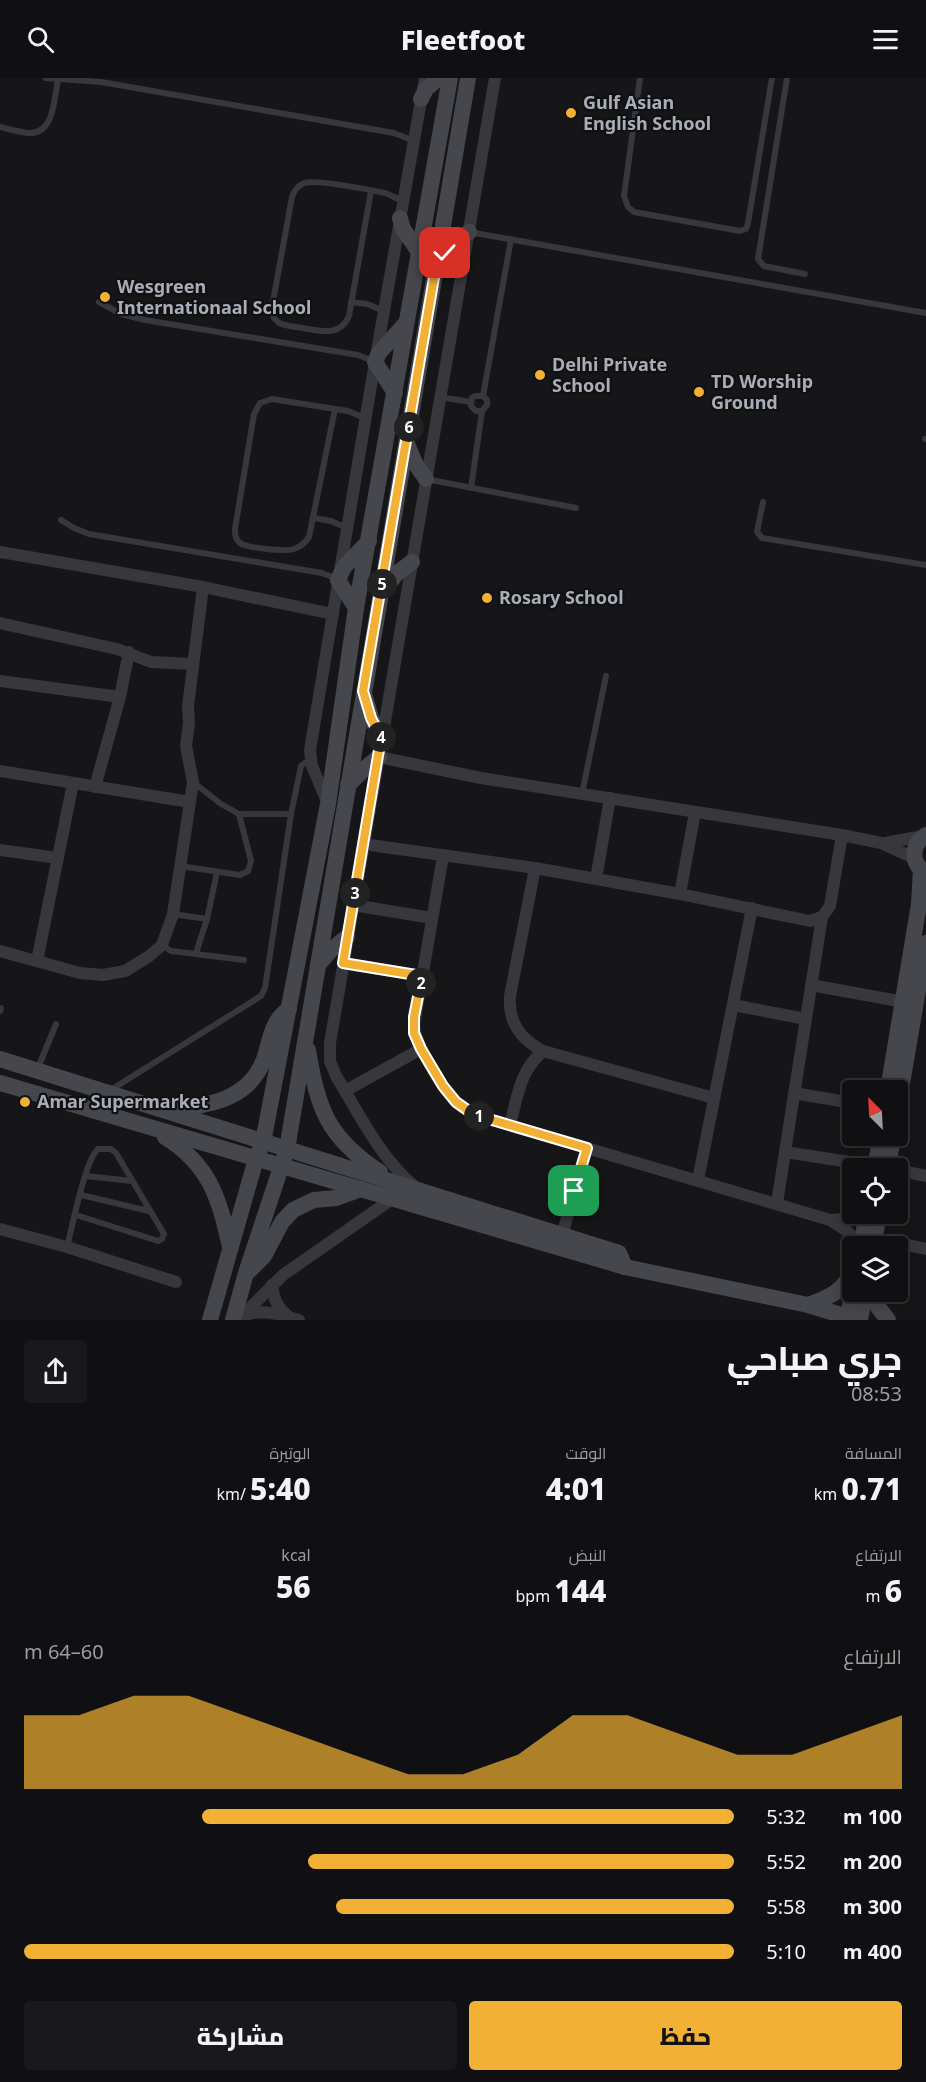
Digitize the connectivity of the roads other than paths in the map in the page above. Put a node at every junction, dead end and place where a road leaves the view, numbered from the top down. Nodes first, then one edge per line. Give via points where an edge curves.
1 (46, 78) edge
2 (425, 78) edge
3 (440, 78) edge
4 (450, 78) edge
5 (468, 78) edge
6 (495, 78) edge
7 (640, 78) edge
8 (772, 78) edge
9 (787, 78) edge
10 (58, 80) junction
11 (421, 99) junction
12 (0, 127) edge
13 (414, 141) junction
14 (371, 191) junction
15 (403, 201) junction
16 (400, 218) junction
17 (469, 232) junction
18 (511, 239) junction
19 (419, 252) junction
20 (436, 266) junction
21 (805, 274) dead end
22 (99, 302) dead end
23 (351, 302) junction
24 (384, 311) junction
25 (926, 313) edge
26 (408, 321) junction
27 (375, 362) junction
28 (395, 393) junction
29 (483, 396) junction
30 (441, 397) junction
31 (471, 402) junction
32 (335, 409) junction
33 (482, 411) junction
34 (365, 418) junction
35 (406, 443) junction
36 (426, 479) junction
37 (471, 488) junction
38 (763, 502) dead end
39 (576, 508) dead end
40 (314, 518) junction
41 (61, 520) dead end
42 (347, 528) junction
43 (369, 541) junction
44 (0, 552) edge
45 (412, 562) junction
46 (926, 565) edge
47 (338, 580) junction
48 (203, 587) junction
49 (380, 594) junction
50 (356, 608) junction
51 (333, 614) junction
52 (0, 623) edge
53 (129, 652) junction
54 (193, 664) junction
55 (606, 676) dead end
56 (0, 681) edge
57 (363, 691) junction
58 (120, 697) junction
59 (381, 738) junction
60 (379, 757) junction
61 (310, 758) junction
62 (0, 771) edge
63 (193, 782) junction
64 (73, 783) junction
65 (348, 785) junction
66 (95, 787) junction
67 (582, 794) junction
68 (610, 798) junction
69 (189, 802) junction
70 (328, 804) junction
71 (695, 812) junction
72 (239, 814) junction
73 (291, 814) junction
74 (842, 836) junction
75 (925, 836) edge
76 (881, 843) junction
77 (363, 844) junction
78 (0, 850) edge
79 (443, 856) junction
80 (58, 858) junction
81 (179, 866) junction
82 (920, 867) edge
83 (535, 868) junction
84 (217, 872) junction
85 (596, 879) junction
86 (680, 894) junction
87 (353, 905) junction
88 (752, 908) junction
89 (173, 914) junction
90 (822, 916) junction
91 (432, 918) junction
92 (207, 920) junction
93 (348, 937) junction
94 (162, 945) junction
95 (926, 948) edge
96 (0, 951) edge
97 (196, 953) junction
98 (244, 960) dead end
99 (37, 961) junction
100 (343, 963) junction
101 (317, 966) junction
102 (422, 976) junction
103 (811, 985) junction
104 (904, 1002) junction
105 (733, 1005) junction
106 (290, 1008) junction
107 (806, 1019) junction
108 (56, 1024) dead end
109 (306, 1039) junction
110 (421, 1049) junction
111 (543, 1051) junction
112 (0, 1059) edge
113 (37, 1071) junction
114 (890, 1080) edge
115 (903, 1080) edge
116 (0, 1083) edge
117 (345, 1091) junction
118 (106, 1092) junction
119 (794, 1093) junction
120 (714, 1098) junction
121 (842, 1101) edge
122 (160, 1110) junction
123 (510, 1125) junction
124 (148, 1127) junction
125 (263, 1142) junction
126 (587, 1148) junction
127 (287, 1149) junction
128 (784, 1152) junction
129 (256, 1159) junction
130 (842, 1161) edge
131 (280, 1166) junction
132 (908, 1172) edge
133 (86, 1176) junction
134 (926, 1176) edge
135 (698, 1180) junction
136 (132, 1181) junction
137 (361, 1189) junction
138 (419, 1190) junction
139 (395, 1191) junction
140 (81, 1195) junction
141 (777, 1203) junction
142 (149, 1211) junction
143 (76, 1215) junction
144 (842, 1219) edge
145 (831, 1220) junction
146 (0, 1229) edge
147 (562, 1235) junction
148 (854, 1236) edge
149 (67, 1247) junction
150 (908, 1248) edge
151 (230, 1249) junction
152 (926, 1249) edge
153 (624, 1267) junction
154 (246, 1273) junction
155 (176, 1282) dead end
156 (272, 1285) junction
157 (842, 1288) edge
158 (853, 1302) edge
159 (861, 1302) edge
160 (876, 1302) edge
161 (808, 1305) junction
162 (264, 1316) edge
163 (294, 1318) edge
164 (855, 1319) edge
165 (210, 1320) edge
166 (237, 1320) edge
167 (888, 1320) edge

1 - 10 lane
2 - 11 street
3 - 11 main road via 426,89
4 - 19 main road
5 - 20 main road
6 - 17 street
7 - 8 lane via 624,196 627,207 634,212 740,231 748,224
9 - 21 lane via 758,259 767,267
10 - 12 lane via 51,115 42,129 29,133
10 - 13 lane via 101,82 394,133
11 - 13 street
13 - 15 street
14 - 15 lane
14 - 23 lane
14 - 23 lane via 310,182 296,188 272,311 282,324 328,332 344,324
15 - 16 street
16 - 19 main road
16 - 24 street
17 - 18 lane
17 - 20 main road via 450,247
17 - 30 street
18 - 25 lane
18 - 29 lane
19 - 26 main road
20 - 35 main road
22 - 27 lane via 121,314 145,320 358,355
23 - 24 lane
24 - 27 street
26 - 27 main road
26 - 28 main road
27 - 28 main road
27 - 34 street
28 - 43 main road
29 - 31 lane via 475,396
29 - 33 lane via 487,405
30 - 31 lane
30 - 36 street
31 - 33 lane via 473,409
32 - 34 lane
32 - 40 lane
32 - 40 lane via 272,399 263,401 255,410 235,536 245,545 291,550 306,542
33 - 37 lane
34 - 42 street
35 - 36 main road
35 - 49 main road
36 - 37 lane
36 - 45 street
37 - 39 lane
38 - 46 lane via 757,532 762,537
40 - 42 lane
41 - 47 lane via 89,534 322,573
42 - 47 street
43 - 47 main road via 344,567
43 - 50 main road
44 - 48 street
45 - 49 main road
45 - 59 street
47 - 50 main road
47 - 51 street
48 - 51 street
48 - 54 street
49 - 57 main road
50 - 70 main road
51 - 61 street
52 - 53 street
53 - 54 street via 152,662
53 - 58 street
54 - 63 street via 186,746
55 - 67 lane
56 - 58 street
57 - 59 main road
57 - 65 main road
58 - 66 street
59 - 60 street
60 - 65 main road
60 - 67 street
60 - 77 street
61 - 70 street
61 - 73 lane via 301,766
62 - 64 street
63 - 69 street
63 - 72 lane
64 - 66 street
64 - 80 street
65 - 101 main road
66 - 69 street
67 - 68 street
68 - 71 street
68 - 85 street
69 - 81 street
70 - 106 main road
71 - 74 street
71 - 86 street
72 - 73 lane
72 - 84 lane via 251,861 248,871
73 - 118 lane via 261,996
74 - 76 street
74 - 90 street via 832,900
75 - 76 street
75 - 82 main road via 915,846
76 - 82 street
77 - 79 street
77 - 87 street
78 - 80 street
79 - 83 street
79 - 91 street
80 - 99 street
81 - 84 lane
81 - 89 street
82 - 104 main road via 920,893
83 - 85 street
83 - 111 street via 509,1006 519,1033
84 - 92 lane
85 - 86 street
86 - 88 street
87 - 91 street
87 - 93 street
88 - 90 street via 810,921
88 - 105 street
89 - 92 lane
89 - 94 street
90 - 103 street
91 - 102 street
92 - 97 lane
93 - 100 street
93 - 101 main road
94 - 97 lane via 171,951
94 - 99 street via 126,971 114,974 92,975
95 - 115 main road
96 - 99 street
97 - 98 lane
100 - 102 street
100 - 117 street via 329,1052
101 - 109 main road
102 - 110 street via 414,1025
103 - 104 street
103 - 107 street
104 - 114 main road
105 - 107 street
105 - 120 street
106 - 122 main road via 276,1022 261,1067 238,1092 207,1106
106 - 125 main road
107 - 119 street
108 - 113 lane
109 - 127 main road
109 - 139 main road via 315,1090 331,1127
110 - 117 street
110 - 123 street via 456,1102 473,1114
111 - 120 street
111 - 123 street via 523,1077
112 - 113 main road
113 - 118 main road
116 - 124 main road
117 - 138 street via 400,1175
118 - 122 main road
119 - 121 street
119 - 128 street
120 - 135 street
122 - 125 main road
123 - 126 street
124 - 129 main road
124 - 151 main road via 186,1152 205,1173 218,1198
125 - 127 main road
125 - 129 main road
126 - 135 street
126 - 147 street
127 - 131 main road
127 - 139 main road
128 - 130 street
128 - 141 street
129 - 131 main road
129 - 151 main road
131 - 137 main road
131 - 154 main road
132 - 134 street
133 - 136 lane
133 - 136 lane via 93,1153 111,1149
133 - 140 lane
135 - 141 street
136 - 142 lane
137 - 139 main road
137 - 154 main road via 336,1198 314,1200 293,1210 264,1256
138 - 139 main road
138 - 147 main road
139 - 153 main road
139 - 156 street
140 - 142 lane
140 - 143 lane
141 - 145 street
142 - 143 lane via 164,1234 159,1241
143 - 149 lane
144 - 145 street
145 - 148 street
146 - 149 street
147 - 153 main road via 619,1253
149 - 155 street
150 - 152 street
151 - 165 main road
153 - 161 main road
154 - 166 main road
156 - 163 street via 278,1307
156 - 166 street
157 - 161 main road
158 - 164 main road
159 - 164 main road
160 - 167 main road
161 - 164 main road
162 - 163 street
162 - 166 street via 252,1312

